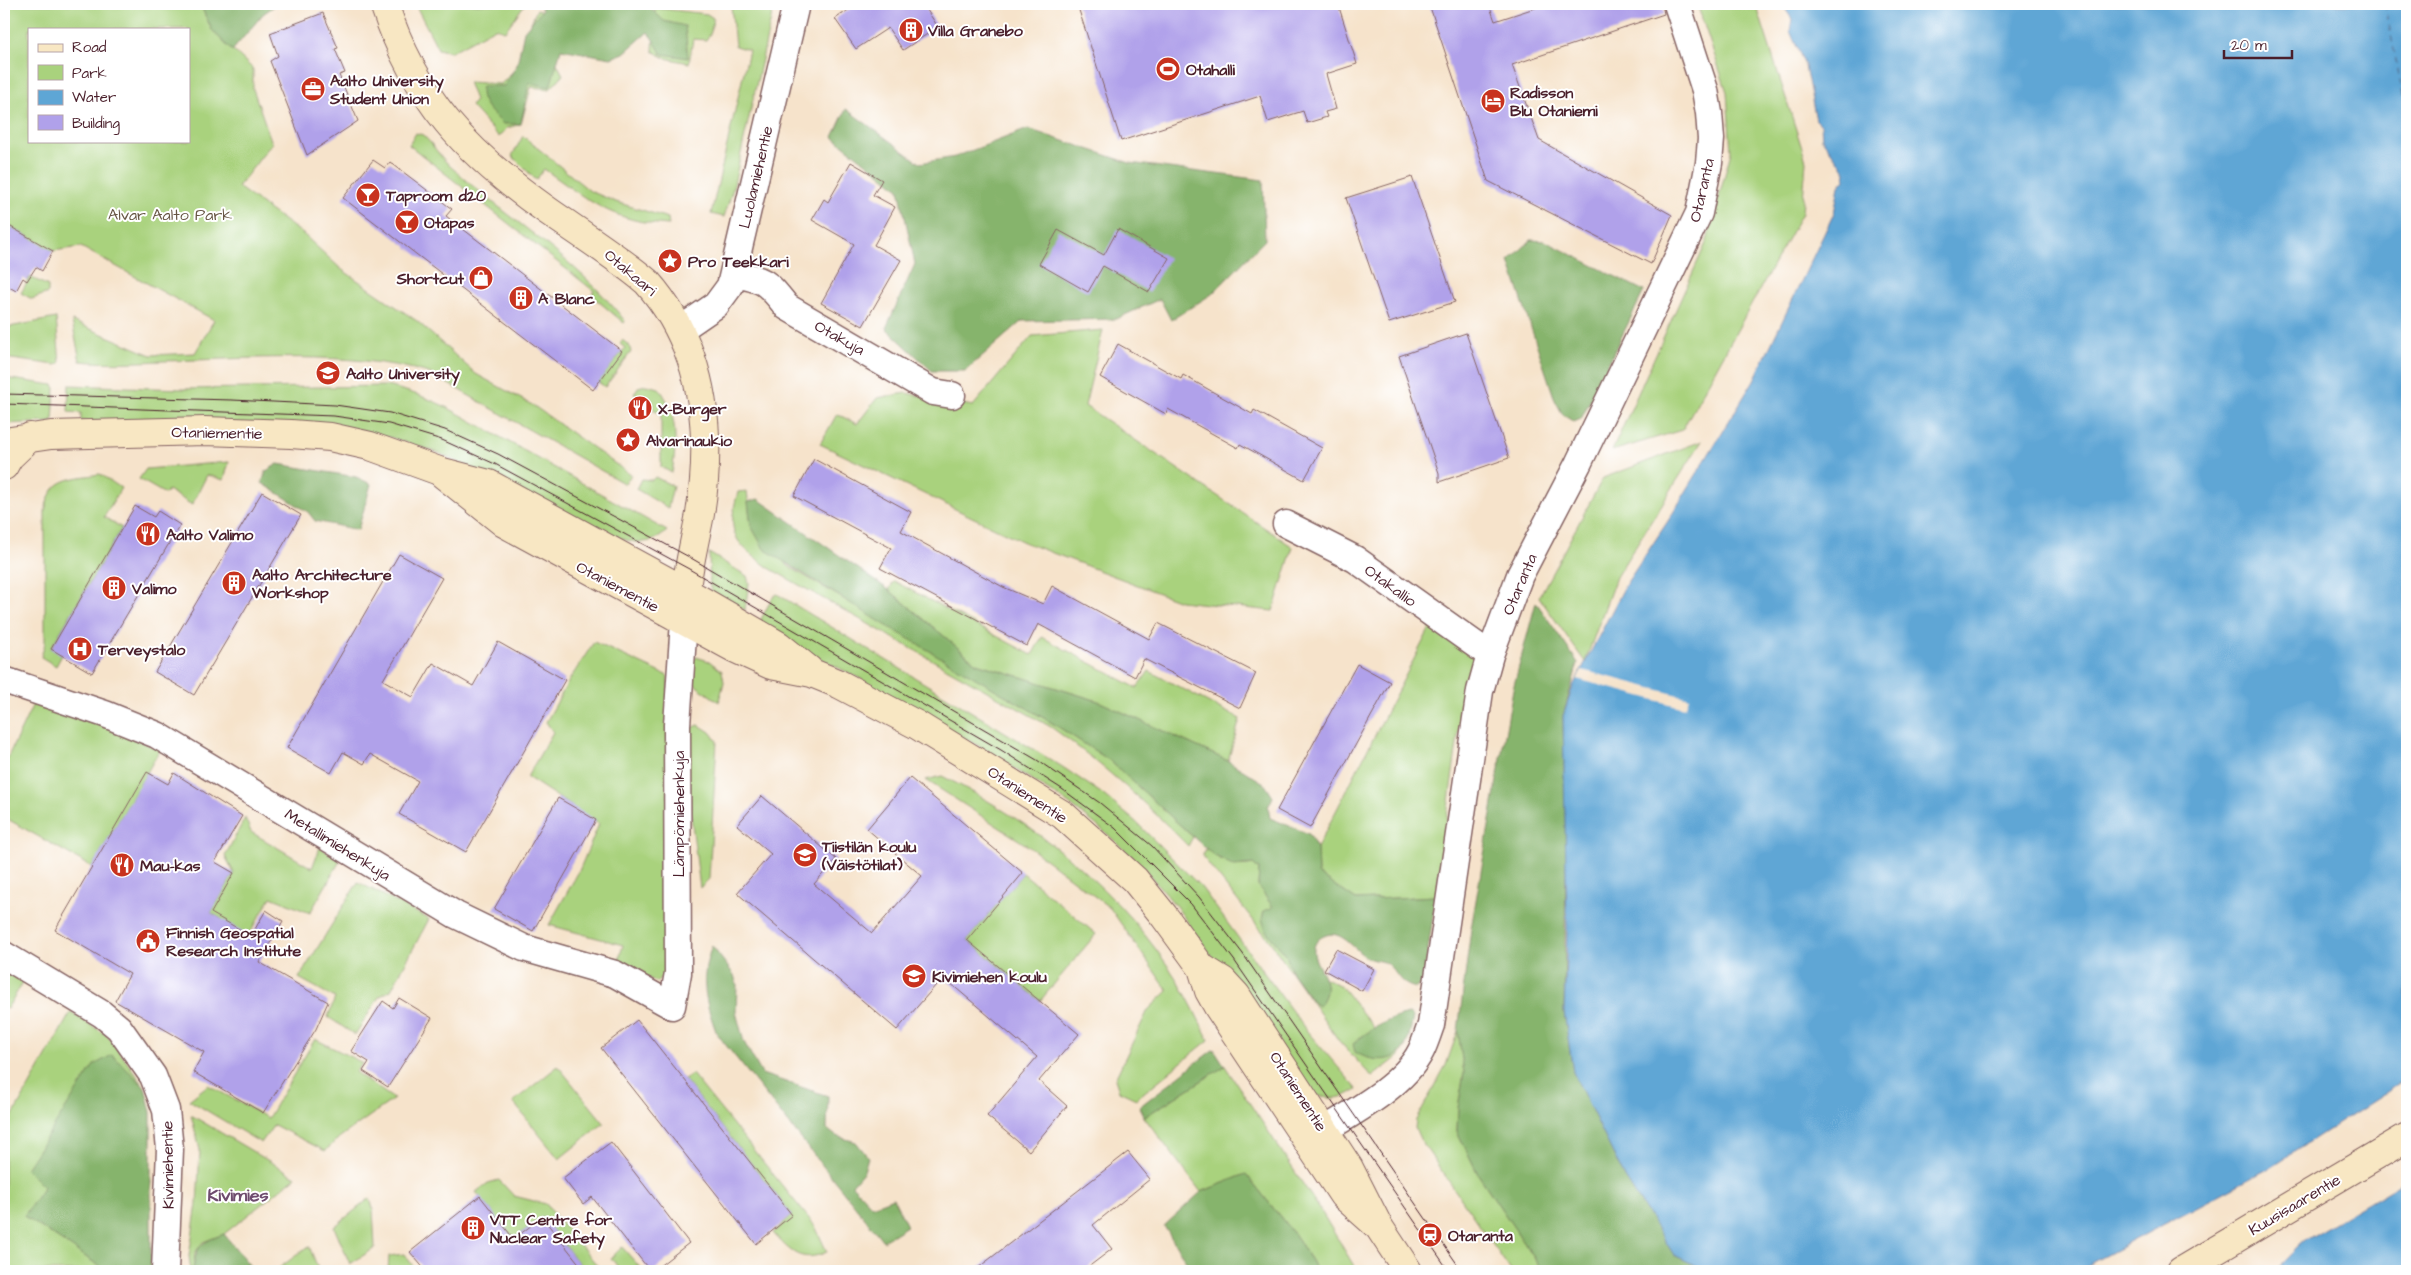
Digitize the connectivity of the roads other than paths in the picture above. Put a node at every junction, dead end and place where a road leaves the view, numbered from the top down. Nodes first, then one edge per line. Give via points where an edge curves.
1 (384, 4) edge
2 (796, 4) edge
3 (1677, 4) edge
4 (734, 274) junction
5 (681, 328) junction
6 (952, 395) dead end
7 (17, 439) edge
8 (4, 466) edge
9 (438, 471) junction
10 (1286, 524) dead end
11 (685, 591) junction
12 (684, 621) junction
13 (1490, 655) junction
14 (812, 673) junction
15 (4, 680) edge
16 (4, 956) edge
17 (672, 1006) joint
18 (1315, 1135) junction
19 (2407, 1137) edge
20 (165, 1271) edge
21 (1408, 1271) edge
22 (2181, 1271) edge

1 - 5 street, Otakaari via 398,42 414,72 450,127 517,188 647,282
2 - 4 street, Luolamiehentie
3 - 13 street, Otaranta via 1705,90 1709,113 1709,163 1699,212 1578,464 1520,575
4 - 5 street, Luolamiehentie via 723,298
4 - 6 street, Otakuja via 760,278 787,307 933,392
5 - 11 street, Otakaari via 697,377 705,472
7 - 8 street, Otaniementie
7 - 9 street, Otaniementie via 151,431 291,434 330,437 370,446
9 - 11 street, Otaniementie via 489,484
9 - 12 street, Otaniementie via 504,523
10 - 13 street, Otakallio via 1355,559
11 - 12 street, Otakaari
11 - 14 street, Otaniementie via 778,646
12 - 14 street, Otaniementie via 771,665
12 - 17 street, Lämpömiehenkuja via 677,725 678,973
13 - 18 street, Otaranta via 1480,691 1431,1025 1421,1051 1409,1069 1388,1088
14 - 18 street, Otaniementie via 917,725 1063,815 1135,880 1202,968 1223,981 1236,995
15 - 17 street, Metallimiehenkuja via 157,734 456,915 524,948 615,974
16 - 20 street, Kivimiehentie via 102,1014 119,1028 153,1076 166,1110 170,1149
18 - 21 street, Otaniementie via 1358,1182 1379,1227
19 - 22 street, Kuusisaarentie

